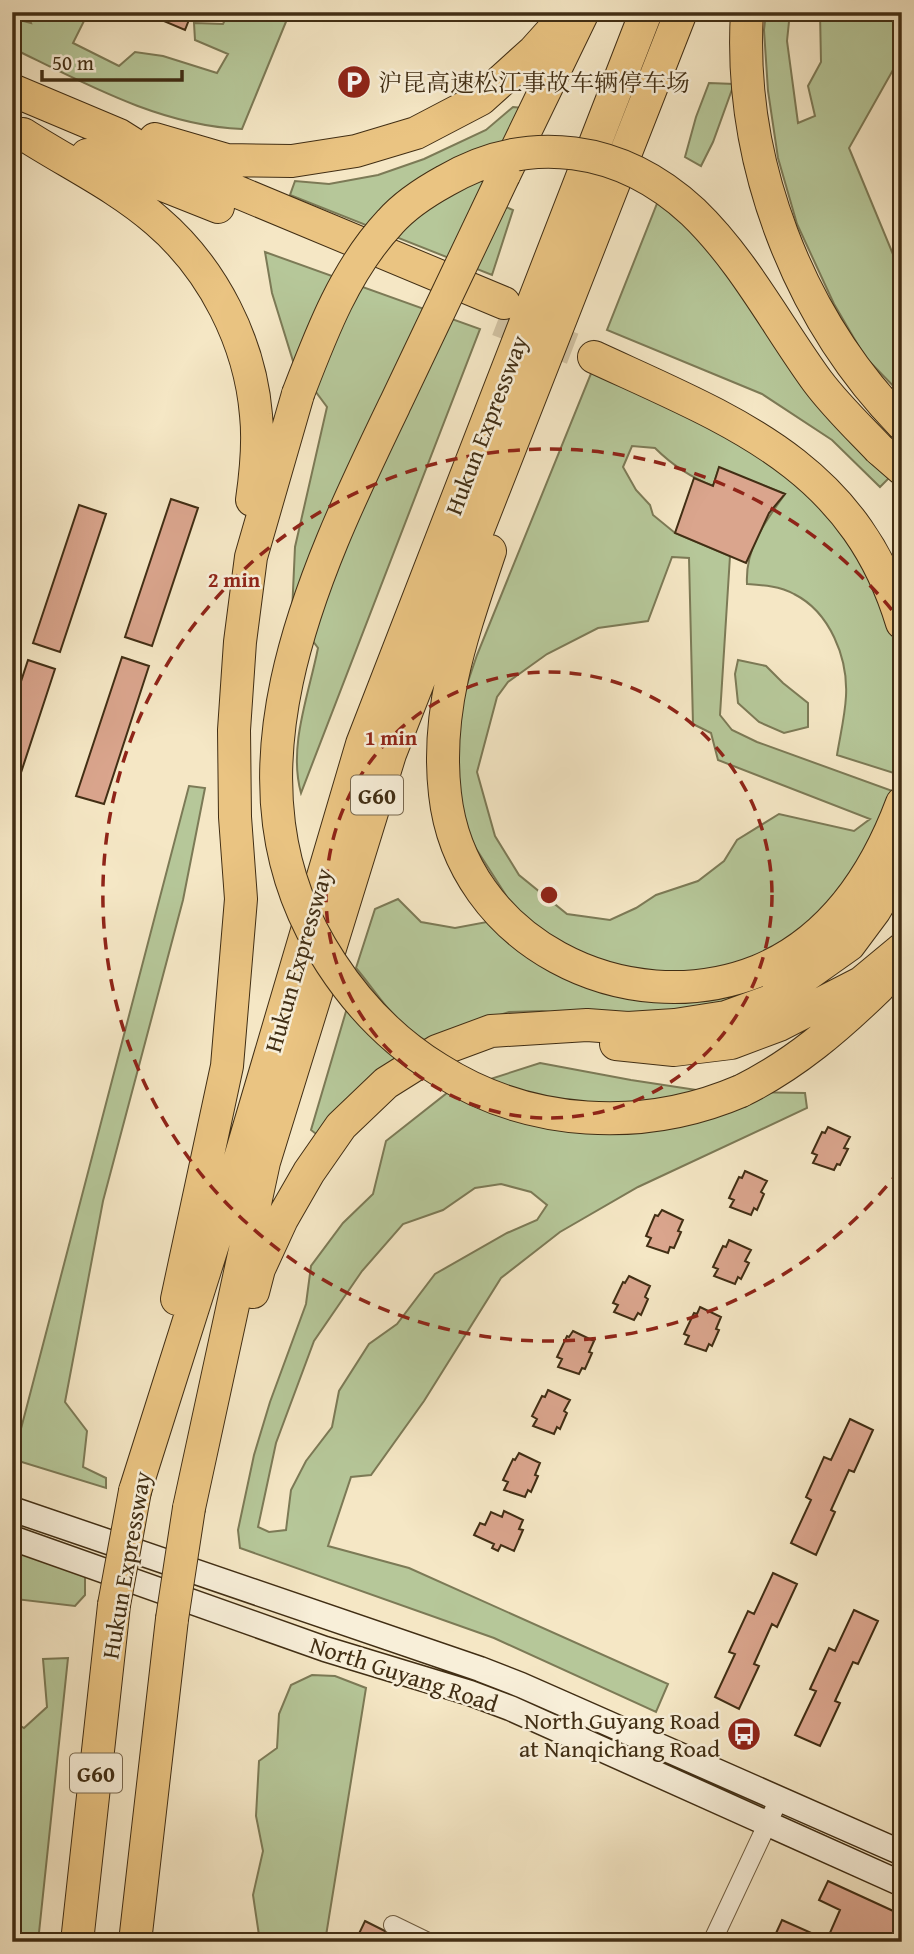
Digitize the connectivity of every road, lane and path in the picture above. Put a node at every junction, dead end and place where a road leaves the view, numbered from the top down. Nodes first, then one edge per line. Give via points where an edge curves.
1 (569, 12) edge
2 (583, 12) edge
3 (646, 12) edge
4 (681, 12) edge
5 (747, 12) edge
6 (12, 90) edge
7 (643, 106) junction
8 (18, 133) edge
9 (119, 135) junction
10 (902, 424) edge
11 (891, 459) edge
12 (251, 557) junction
13 (902, 567) edge
14 (902, 622) edge
15 (902, 803) edge
16 (902, 864) edge
17 (902, 950) edge
18 (902, 965) edge
19 (543, 1028) junction
20 (135, 1491) junction
21 (12, 1509) edge
22 (196, 1509) junction
23 (12, 1538) edge
24 (779, 1799) junction
25 (768, 1823) junction
26 (902, 1853) edge
27 (902, 1884) edge
28 (393, 1926) dead end
29 (77, 1942) edge
30 (136, 1942) edge
31 (428, 1942) edge
32 (712, 1942) edge

1 - 9 highway via 481,99 416,133 356,151 292,161 227,160 160,140
2 - 18 highway, bridge via 353,491 298,632 283,702 276,773 279,820 291,880 318,944 356,999 424,1061 477,1091 535,1110 596,1119 661,1115 741,1091 809,1049
3 - 20 highway, Hukun Expressway / G60 via 362,744 235,1175
4 - 7 highway, Hukun Expressway / G60
5 - 10 highway via 745,48 758,150 789,251 840,350
6 - 9 highway
7 - 15 highway via 455,665 445,708 442,752 445,797 455,837 472,876 498,911 529,941 600,976 638,986 677,987 758,971 828,925 875,864
7 - 22 highway, Hukun Expressway / G60 via 390,754 264,1162
8 - 9 highway via 67,146 501,312 154,157
8 - 12 highway via 112,187 158,221 195,262 227,309 246,360 256,415
11 - 12 highway, bridge via 820,385 722,242 691,211 657,184 604,158 542,150 503,156 462,170 425,192 390,221 348,279 298,394
12 - 20 highway via 234,730 241,899 227,1066
13 - 14 highway via 872,515 811,449 736,399 596,349 762,439 829,493 878,563
16 - 19 highway via 849,945 770,1000 726,1017 675,1025
17 - 19 highway via 861,983 779,1026 731,1043 674,1050 582,1040
19 - 22 highway via 491,1031 437,1051 386,1083 341,1126 282,1219 259,1269
20 - 29 highway, Hukun Expressway / G60, bridge via 114,1605
21 - 24 main road, North Guyang Road via 480,1669
22 - 30 highway, Hukun Expressway / G60, bridge via 177,1620
23 - 25 main road, North Guyang Road via 325,1649 510,1708
24 - 25 street
24 - 26 main road, North Guyang Road
25 - 27 main road, North Guyang Road
25 - 32 street
28 - 31 street

